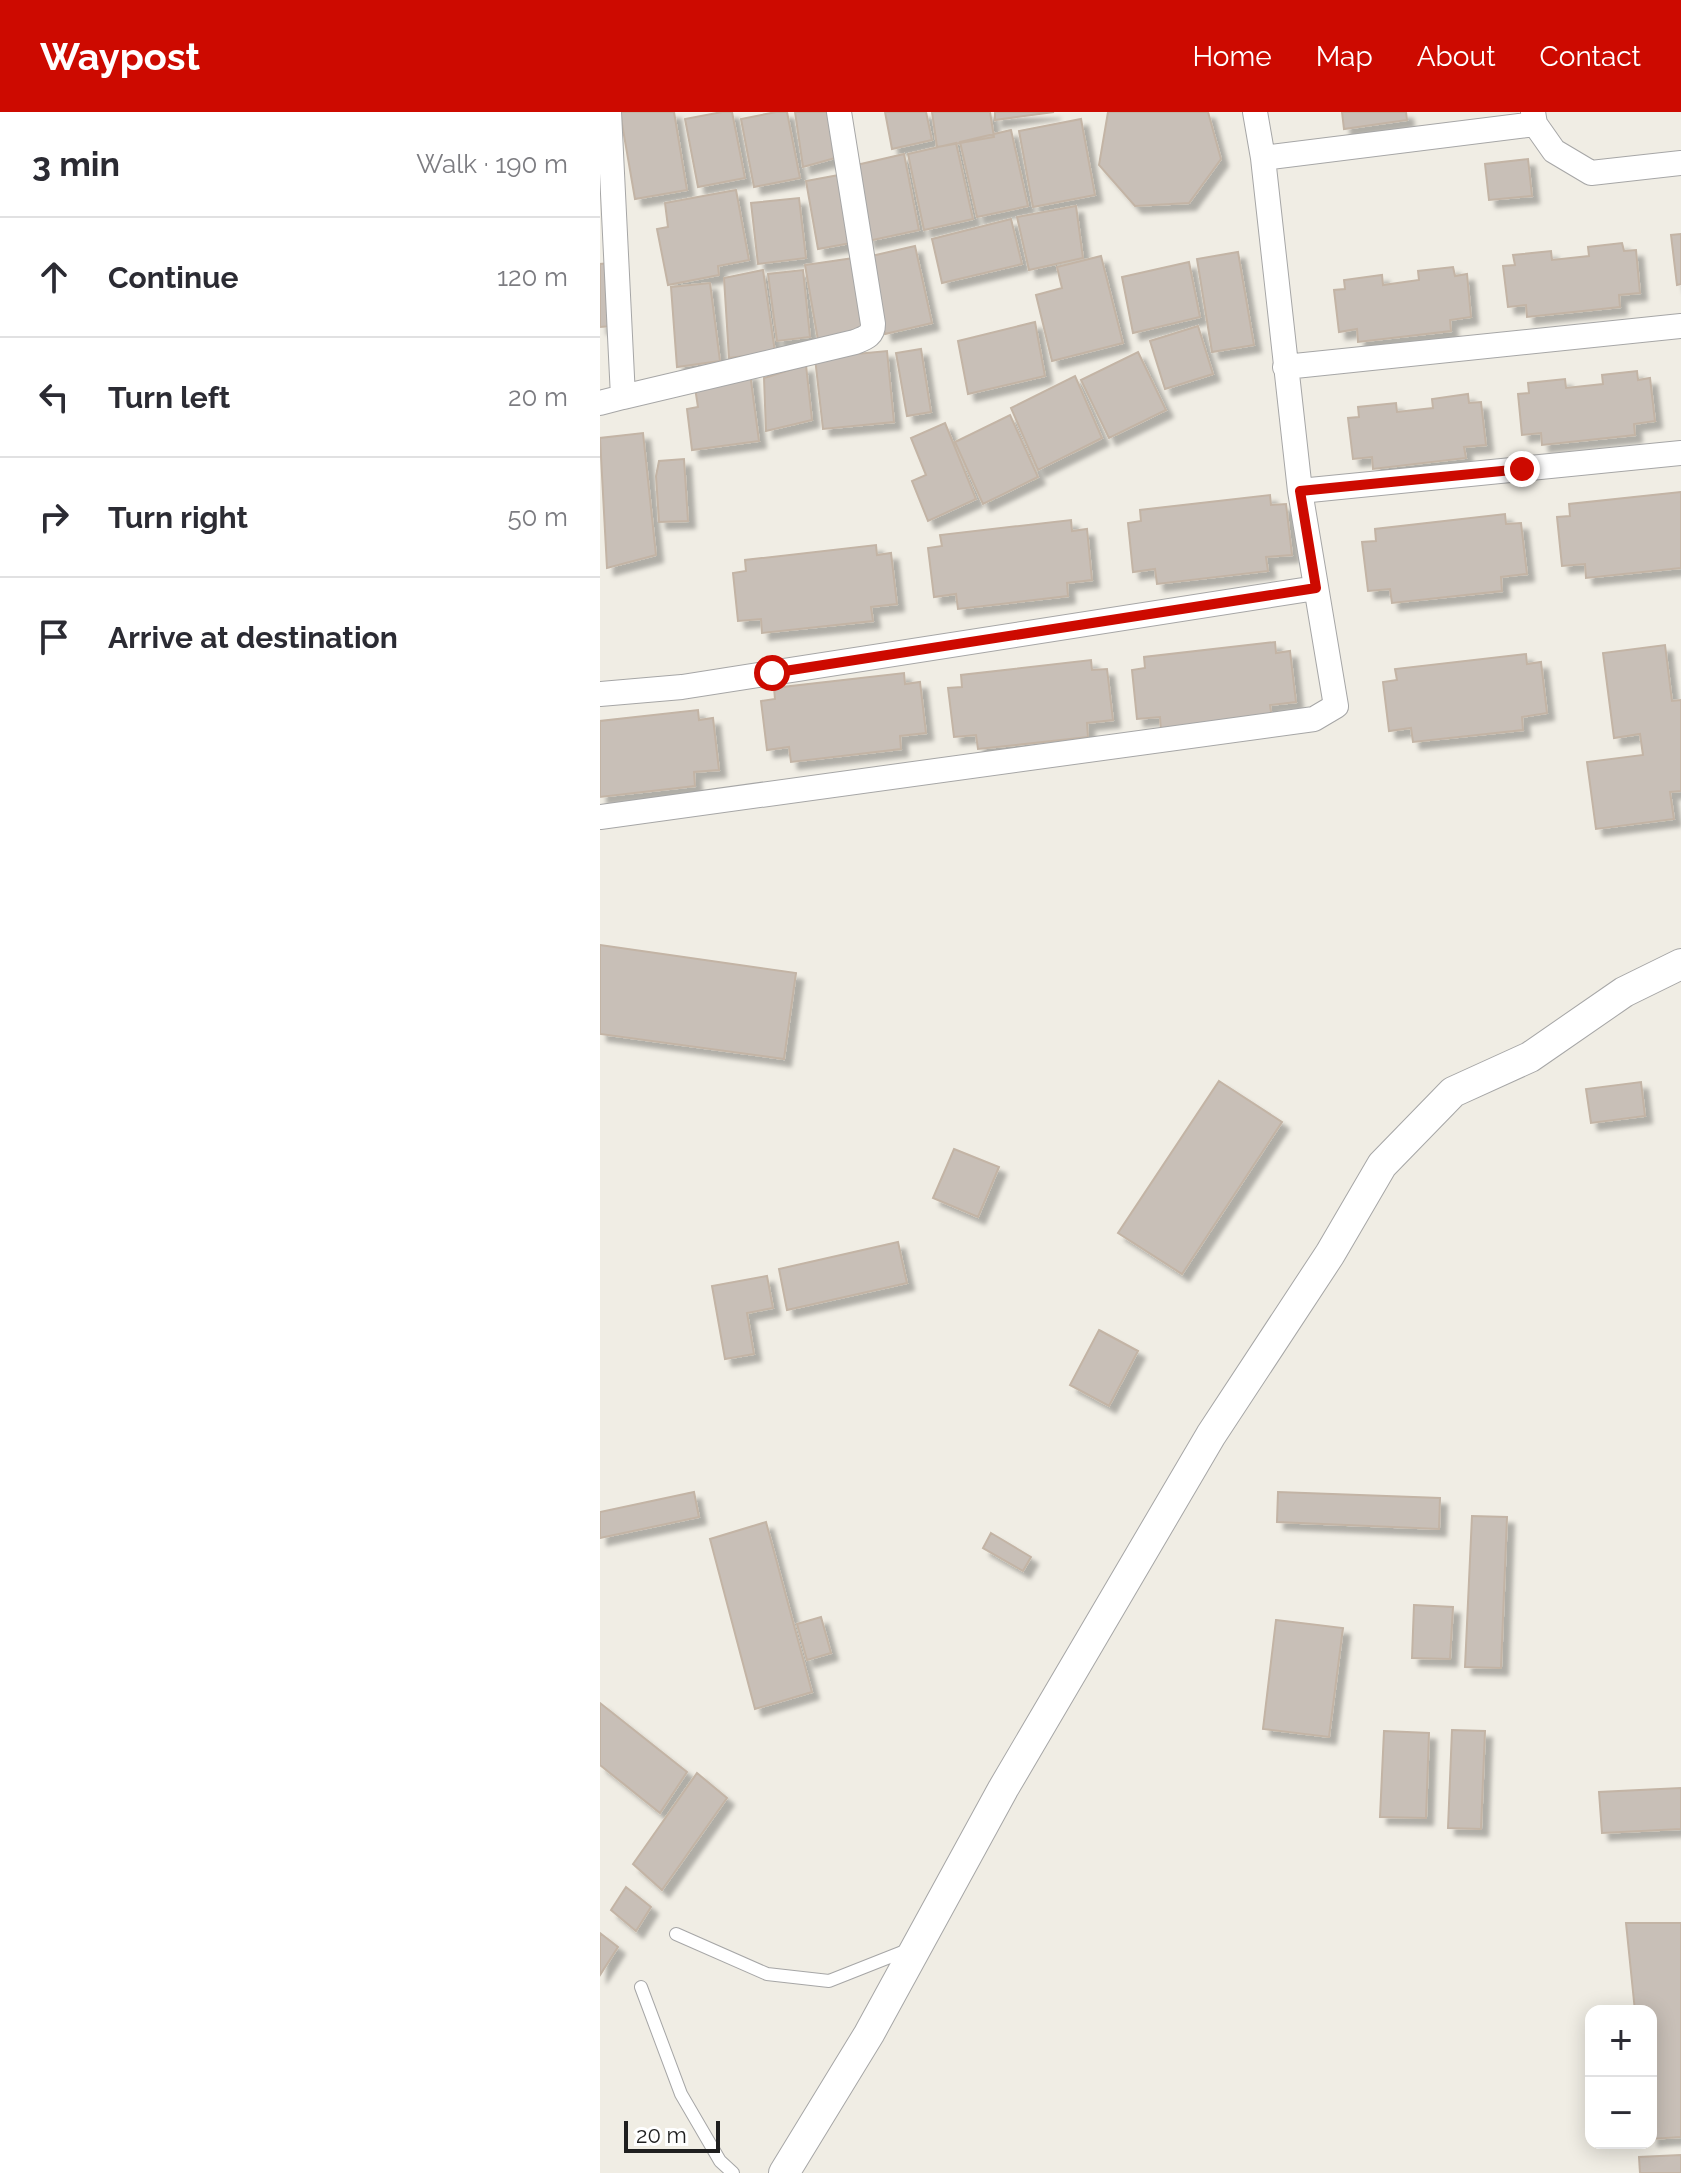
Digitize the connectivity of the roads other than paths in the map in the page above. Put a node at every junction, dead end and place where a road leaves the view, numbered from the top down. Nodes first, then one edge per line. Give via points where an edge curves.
1 (609, 112) edge
2 (839, 112) edge
3 (1255, 112) edge
4 (1534, 118) edge
5 (1263, 158) junction
6 (1681, 163) edge
7 (1681, 326) edge
8 (1285, 367) junction
9 (611, 400) edge
10 (1681, 453) edge
11 (1300, 491) junction
12 (1316, 588) junction
13 (600, 694) edge
14 (600, 817) edge
15 (1681, 964) edge
16 (676, 1934) dead end
17 (917, 1947) junction
18 (641, 1987) dead end
19 (733, 2173) edge
20 (784, 2173) edge

1 - 9 street
2 - 9 street via 873,324 870,335
3 - 5 street
4 - 5 street
4 - 6 street via 1554,151 1591,173
5 - 8 street
7 - 8 street
8 - 11 street
10 - 11 street
11 - 12 street
12 - 13 street via 682,687
12 - 14 street via 1336,706 1314,719
15 - 17 street via 1624,992 1530,1057 1453,1092 1382,1165 1211,1435 1003,1789
16 - 17 lane via 767,1974 829,1981
17 - 20 street
18 - 19 lane via 681,2094 720,2161

